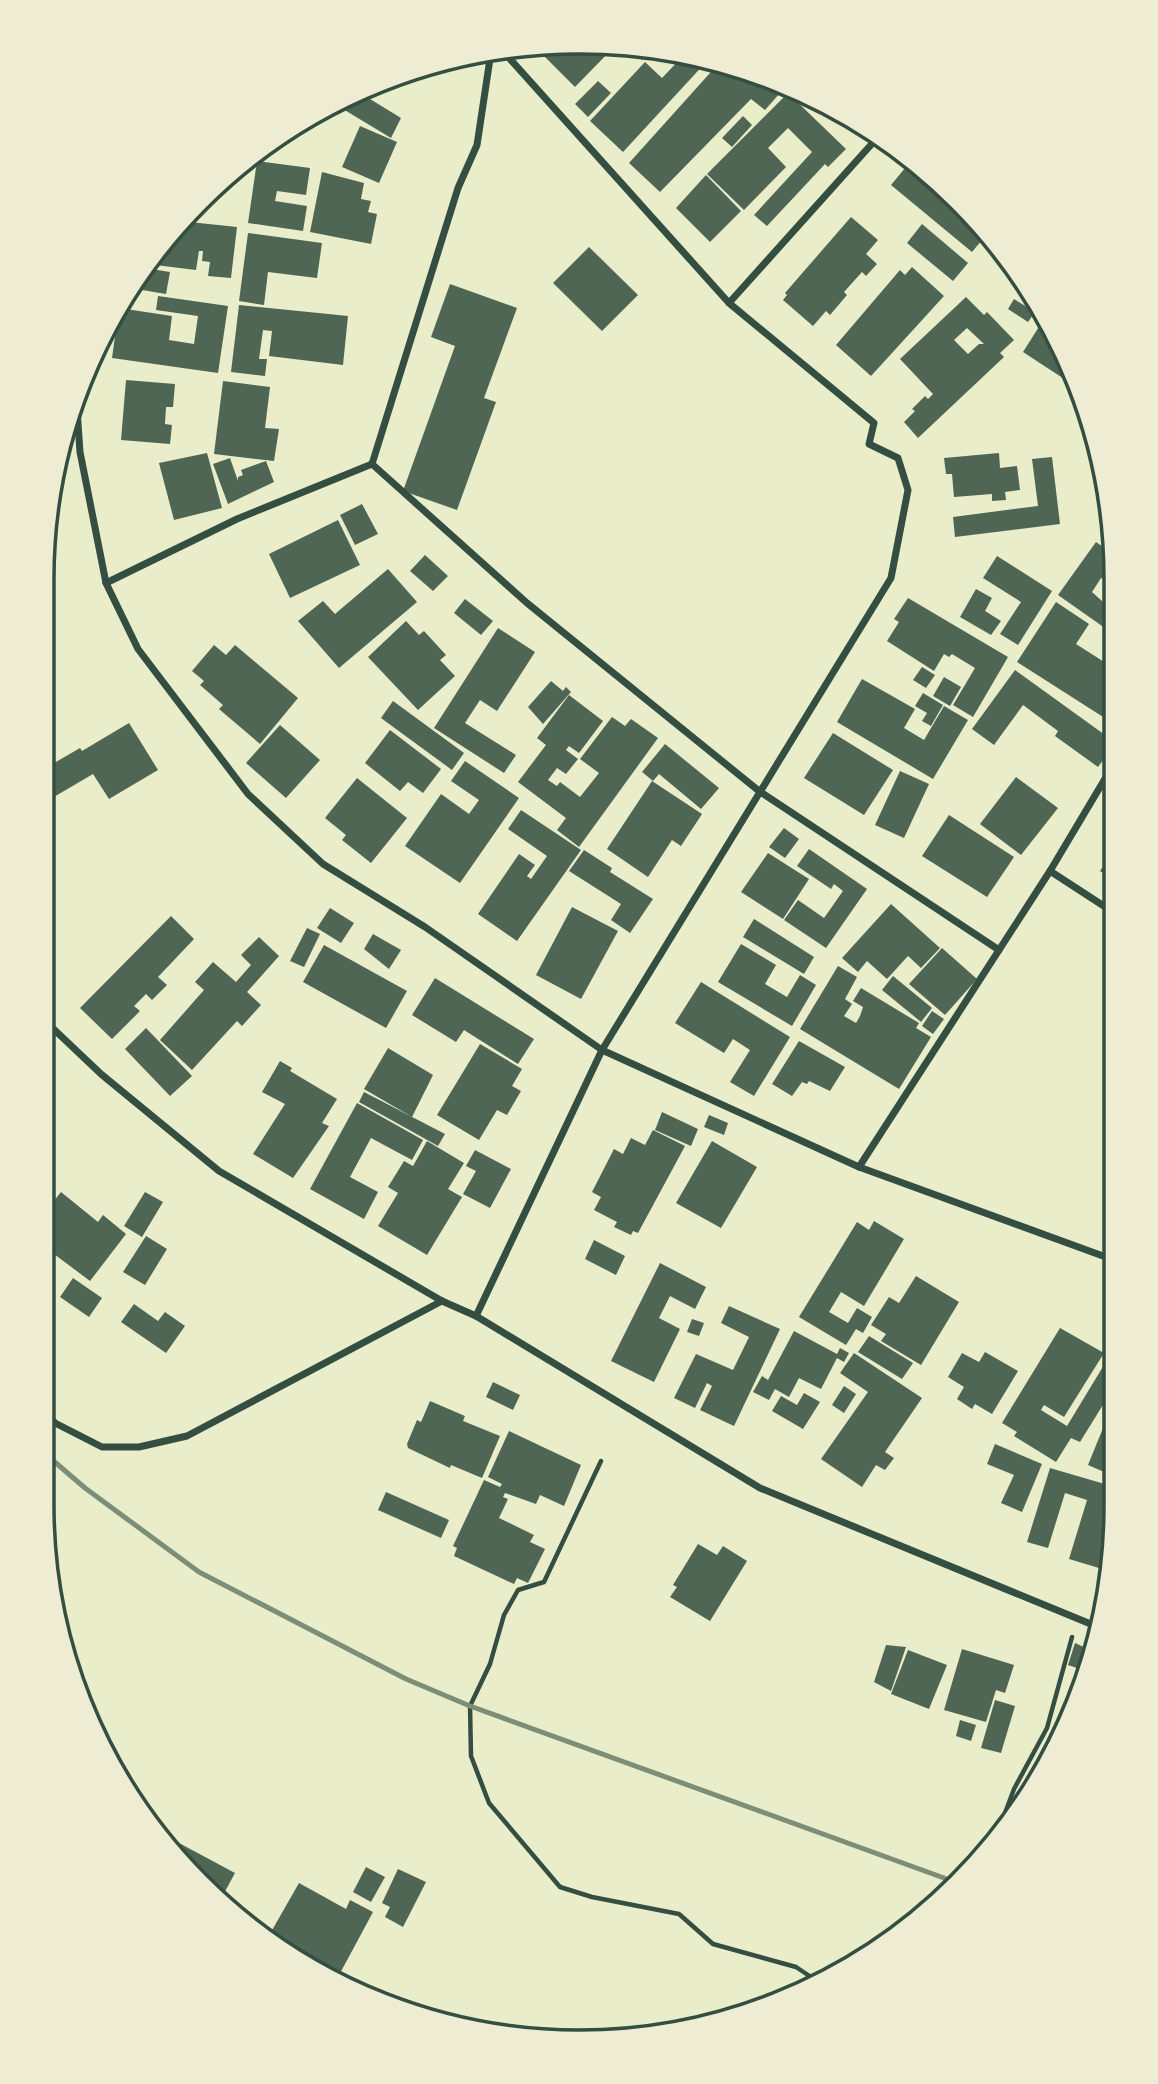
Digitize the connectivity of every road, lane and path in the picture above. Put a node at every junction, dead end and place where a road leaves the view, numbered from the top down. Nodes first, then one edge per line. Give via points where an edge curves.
1 (510, 59) edge
2 (489, 62) edge
3 (872, 144) edge
4 (729, 303) junction
5 (78, 423) edge
6 (372, 464) junction
7 (106, 583) junction
8 (1104, 780) edge
9 (759, 791) junction
10 (1050, 871) junction
11 (1104, 906) edge
12 (999, 950) junction
13 (54, 1029) edge
14 (602, 1050) junction
15 (859, 1167) junction
16 (1104, 1256) edge
17 (442, 1301) junction
18 (476, 1316) junction
19 (54, 1422) edge
20 (601, 1461) dead end
21 (1077, 1620) junction
22 (1090, 1624) edge
23 (1007, 1808) edge
24 (810, 1976) edge

1 - 4 street
2 - 6 street via 477,145 458,188
3 - 4 street
4 - 9 street via 874,423 869,444 898,458 908,490 891,578
5 - 7 street
6 - 7 street via 237,519
6 - 9 street via 527,603
7 - 14 street via 138,649 258,803 323,864 425,927
8 - 10 street
9 - 12 street
9 - 14 street
10 - 11 street
10 - 12 street
12 - 15 street
13 - 17 street via 219,1171
14 - 15 street
14 - 18 street
15 - 16 street
17 - 18 street
17 - 19 street via 187,1436 139,1447 102,1447
18 - 21 street via 760,1488
20 - 24 path via 544,1582 518,1590 504,1615 490,1664 470,1706 471,1756 489,1803 560,1887 679,1914 713,1944 796,1967
21 - 22 street
21 - 23 path via 1047,1728

